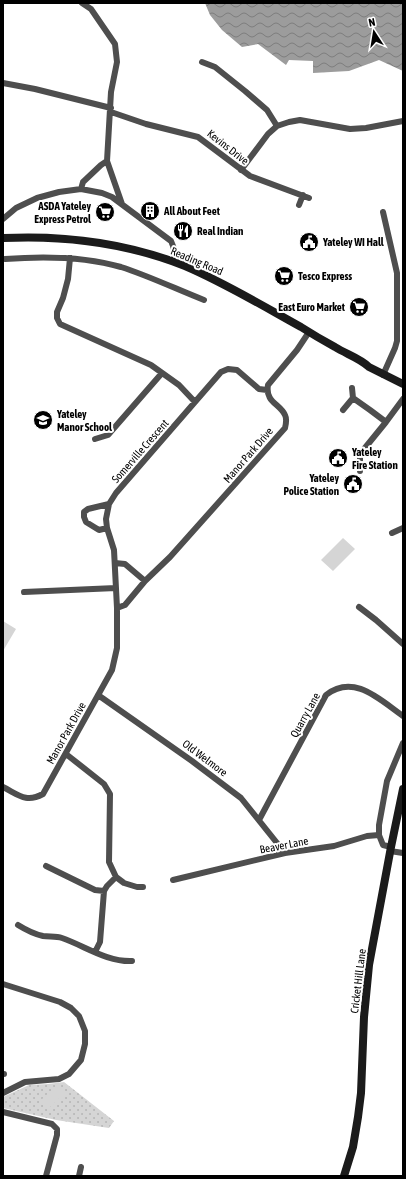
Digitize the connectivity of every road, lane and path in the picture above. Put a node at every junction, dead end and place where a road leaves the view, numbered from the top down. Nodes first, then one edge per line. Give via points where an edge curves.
1 (82, 3) edge
2 (202, 62) dead end
3 (3, 83) edge
4 (111, 110) junction
5 (403, 121) edge
6 (277, 126) junction
7 (107, 161) junction
8 (241, 170) junction
9 (81, 189) junction
10 (122, 204) junction
11 (299, 206) dead end
12 (383, 212) dead end
13 (3, 219) edge
14 (3, 238) edge
15 (70, 258) junction
16 (4, 259) dead end
17 (173, 262) junction
18 (204, 300) dead end
19 (309, 332) junction
20 (384, 373) junction
21 (162, 374) junction
22 (403, 379) edge
23 (403, 384) edge
24 (352, 388) dead end
25 (267, 390) junction
26 (353, 398) junction
27 (403, 399) edge
28 (195, 402) junction
29 (342, 410) dead end
30 (386, 422) junction
31 (95, 439) dead end
32 (360, 471) dead end
33 (109, 504) junction
34 (107, 528) junction
35 (403, 528) edge
36 (392, 533) dead end
37 (115, 562) junction
38 (145, 581) junction
39 (116, 588) junction
40 (24, 592) dead end
41 (359, 607) dead end
42 (117, 608) junction
43 (403, 644) edge
44 (98, 695) junction
45 (403, 716) edge
46 (403, 742) edge
47 (66, 754) junction
48 (3, 787) edge
49 (403, 789) edge
50 (259, 820) junction
51 (379, 835) junction
52 (391, 849) junction
53 (285, 853) junction
54 (403, 853) edge
55 (46, 866) dead end
56 (116, 877) junction
57 (173, 880) dead end
58 (143, 887) dead end
59 (104, 891) junction
60 (18, 925) dead end
61 (95, 952) junction
62 (132, 961) dead end
63 (3, 984) edge
64 (3, 1093) edge
65 (3, 1114) edge
66 (81, 1167) dead end
67 (46, 1176) edge
68 (79, 1176) edge
69 (344, 1176) edge

1 - 4 street via 91,9 115,44 117,62
2 - 6 street via 215,67 246,91 267,110
3 - 4 street, Kevins Drive
4 - 7 street
4 - 8 street, Kevins Drive via 146,124 198,137
5 - 6 street via 350,129 300,120
6 - 8 street
7 - 9 street via 83,182
7 - 10 street
8 - 11 street, Kevins Drive via 256,179 306,196
9 - 10 street via 112,197
9 - 13 street via 37,198 16,208
10 - 17 street via 171,242 175,251
12 - 20 street via 397,273 397,341
14 - 17 main road, Reading Road via 42,237 97,242
15 - 16 street
15 - 18 street via 120,267
15 - 21 street via 68,279 57,312 60,324 151,365
17 - 19 main road, Reading Road via 226,286
19 - 20 main road, Reading Road via 364,363 370,363
19 - 25 street via 268,385
20 - 22 main road, Reading Road
20 - 23 main road, Reading Road
21 - 28 street via 179,385
21 - 31 street via 108,436
24 - 26 street
25 - 28 street, Somerville Crescent via 259,388 237,370 228,369 221,372
25 - 38 street, Manor Park Drive via 270,399 285,414 285,428 180,546
26 - 29 street
26 - 30 street
27 - 30 street
28 - 33 street, Somerville Crescent
30 - 32 street via 360,454
33 - 34 street, Somerville Crescent
33 - 34 street via 84,512 86,522 99,530
34 - 37 street, Somerville Crescent
35 - 36 street
37 - 38 street via 125,564
37 - 39 street, Somerville Crescent
38 - 42 street, Manor Park Drive via 125,605
39 - 40 street
39 - 42 street, Somerville Crescent
41 - 43 street
42 - 44 street, Manor Park Drive via 117,648 112,670
44 - 47 street, Manor Park Drive
44 - 50 street, Old Welmore via 242,798
45 - 50 street, Quarry Lane via 362,688 348,687 331,691 326,695
46 - 51 street via 387,781
47 - 48 street, Manor Park Drive via 44,794 35,798 24,798
47 - 56 street via 104,784 110,794 109,862
49 - 52 main road, Cricket Hill Lane
50 - 53 street, Old Welmore
51 - 52 street via 383,845
51 - 53 street, Beaver Lane via 334,846
52 - 54 street
52 - 69 main road, Cricket Hill Lane via 369,966 358,1117 353,1147
53 - 57 street, Beaver Lane
55 - 59 street via 96,890
56 - 58 street via 129,885
56 - 59 street
59 - 61 street via 100,942
60 - 61 street via 28,932 60,938
61 - 62 street via 109,958
63 - 64 street via 72,1008 79,1016 85,1031 85,1044 81,1060 69,1074 59,1079 25,1082
65 - 67 street via 52,1124 56,1129 57,1136
66 - 68 street

